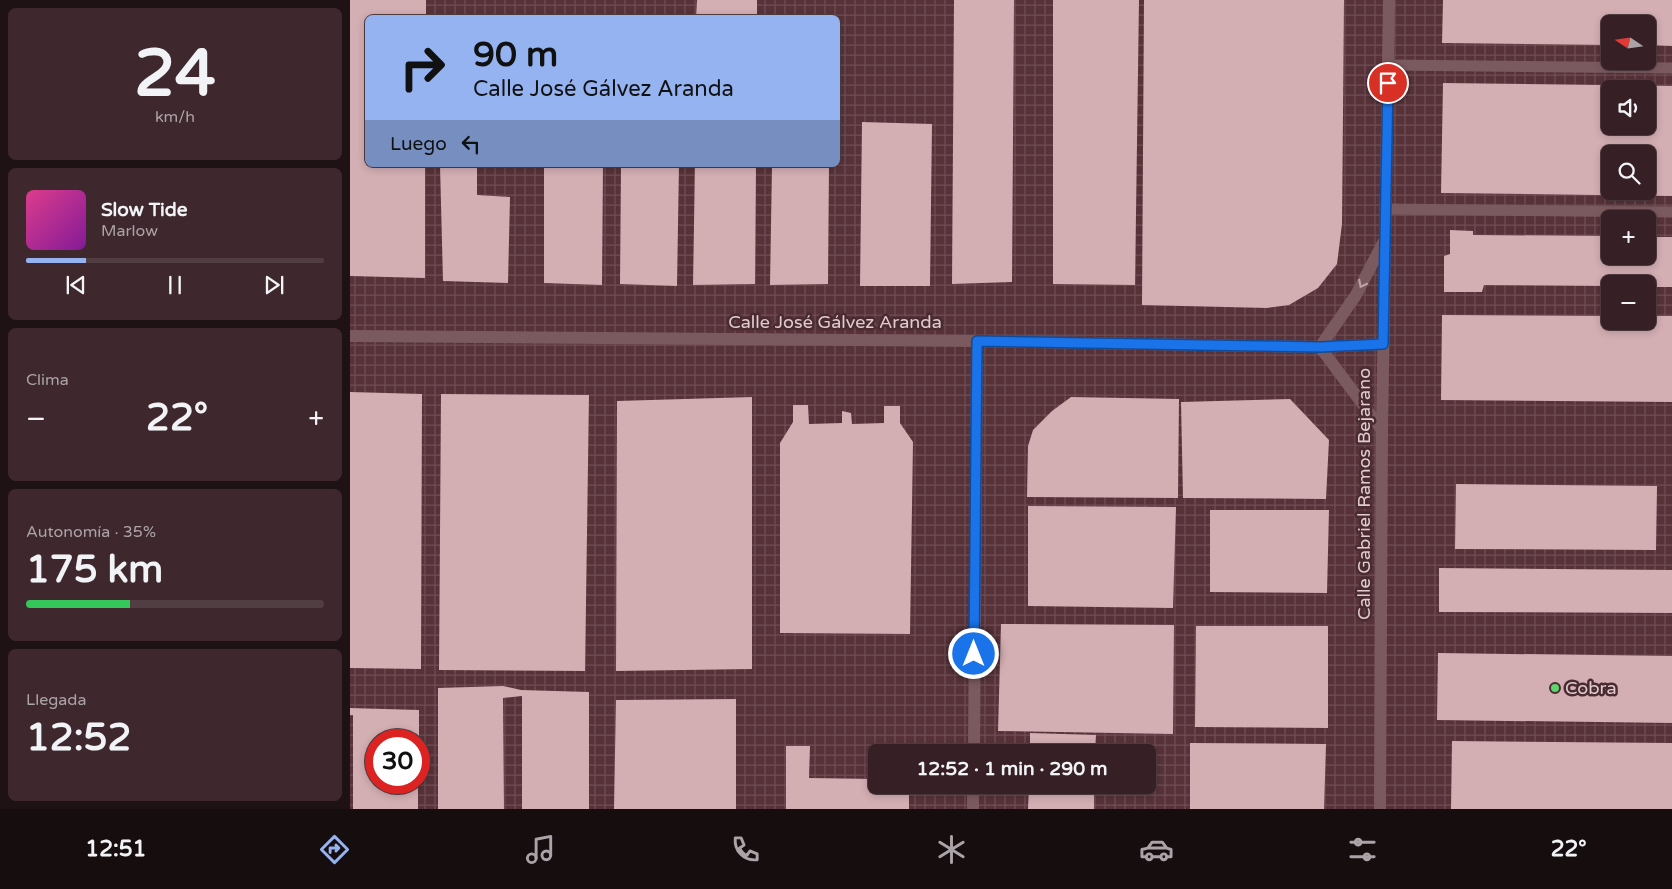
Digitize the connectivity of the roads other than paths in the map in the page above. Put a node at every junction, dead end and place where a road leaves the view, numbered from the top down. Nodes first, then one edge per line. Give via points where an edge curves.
1 (1389, 0) edge
2 (1388, 65) junction
3 (1672, 68) edge
4 (1385, 209) junction
5 (1672, 212) edge
6 (1384, 241) junction
7 (350, 336) edge
8 (977, 341) junction
9 (1383, 344) junction
10 (1320, 347) junction
11 (1382, 430) junction
12 (974, 744) edge
13 (973, 794) edge
14 (973, 809) edge
15 (1380, 809) edge

1 - 2 street, Calle Gabriel Ramos Bejarano
2 - 3 lane
2 - 4 street, Calle Gabriel Ramos Bejarano
4 - 5 lane
4 - 6 street, Calle Gabriel Ramos Bejarano
6 - 9 street, Calle Gabriel Ramos Bejarano
6 -> 10 street via 1356,295
7 - 8 street, Calle José Gálvez Aranda
8 - 10 street, Calle José Gálvez Aranda
8 - 12 street
9 - 10 street, Calle José Gálvez Aranda
9 - 11 street, Calle Gabriel Ramos Bejarano
10 - 11 street
11 - 15 street, Calle Gabriel Ramos Bejarano
13 - 14 street

